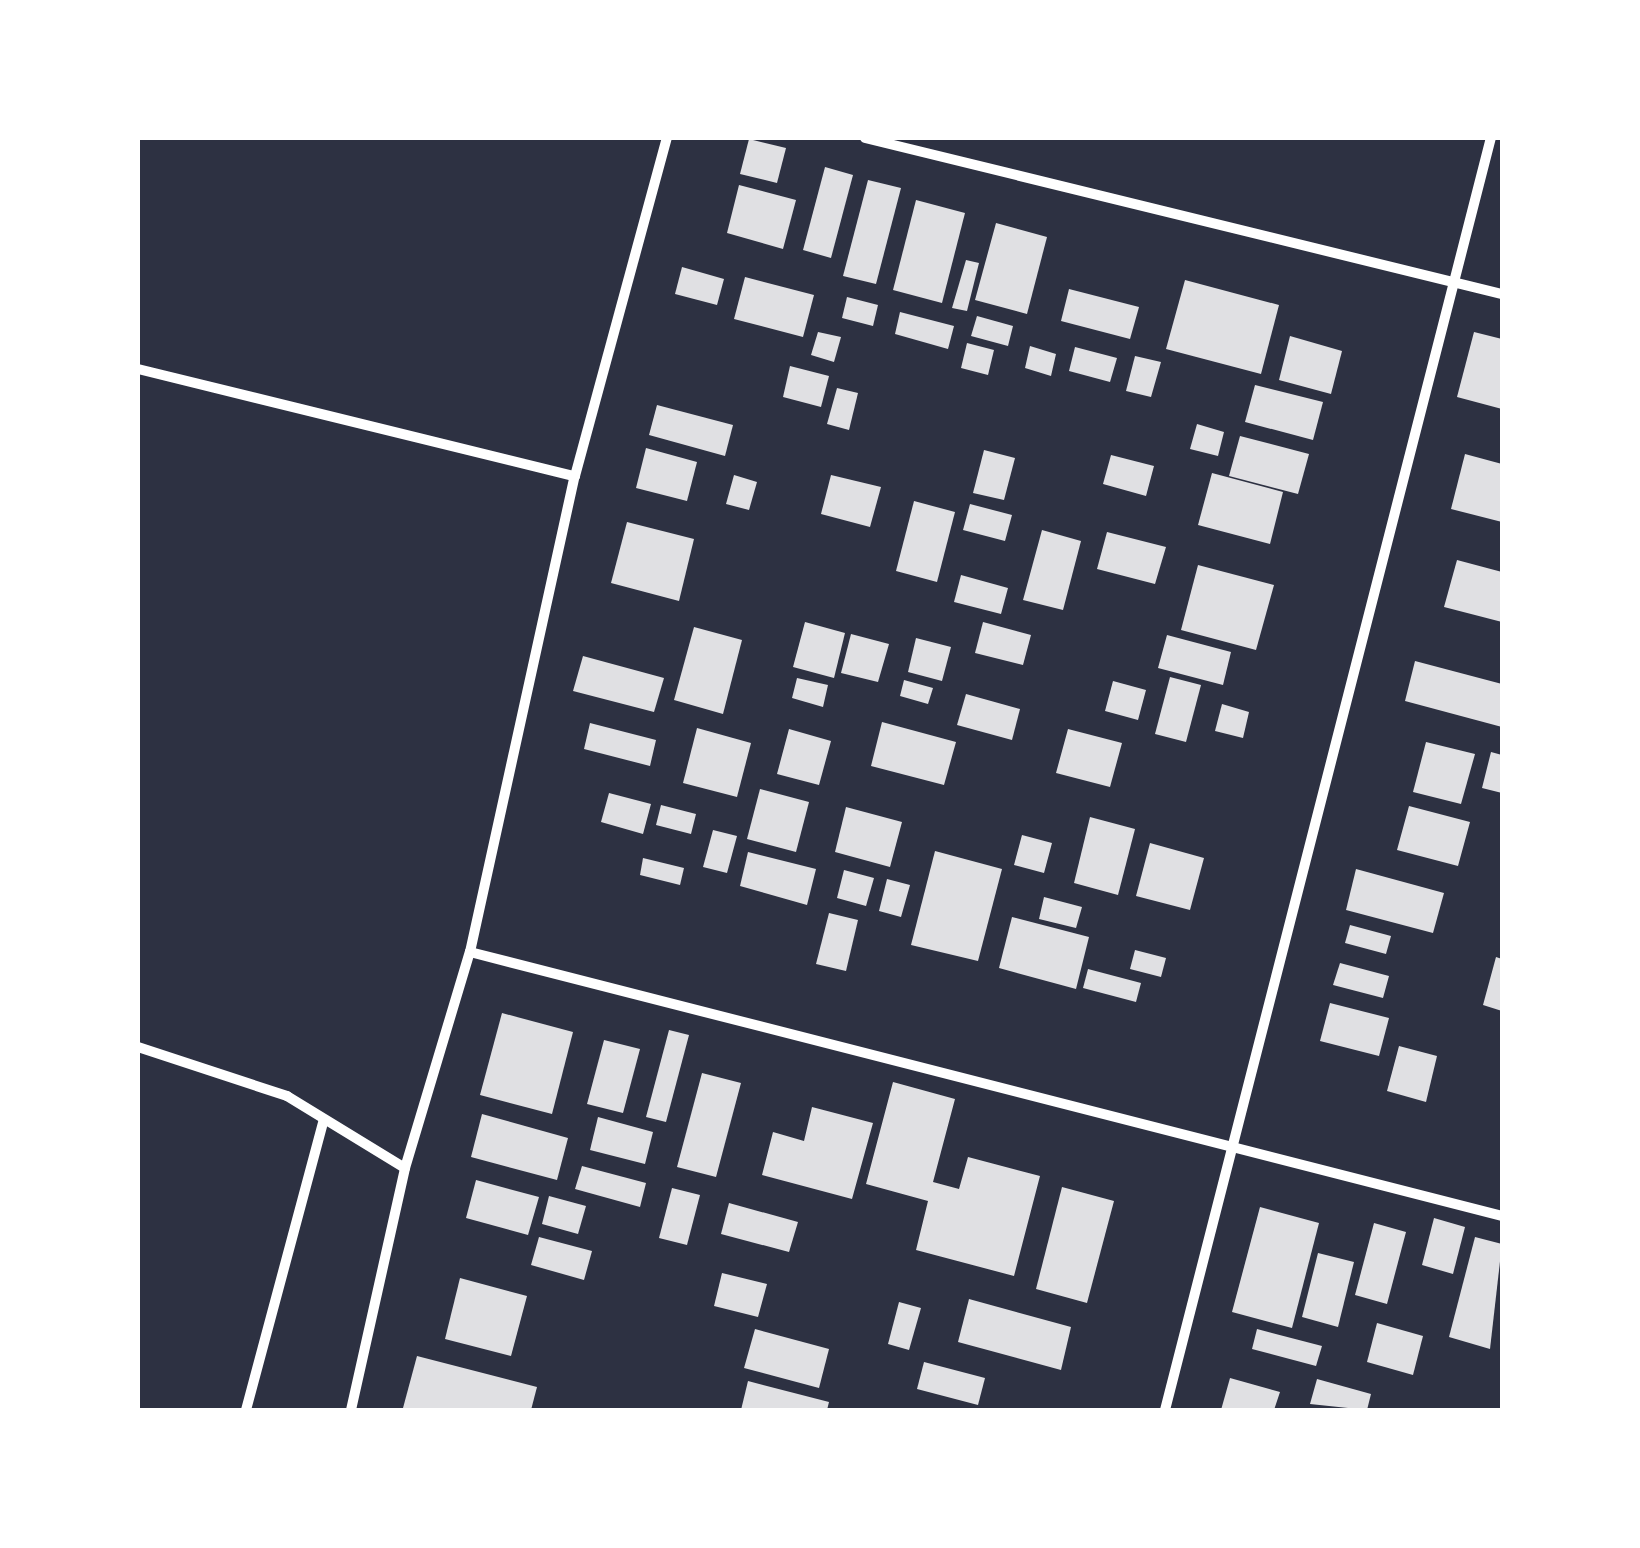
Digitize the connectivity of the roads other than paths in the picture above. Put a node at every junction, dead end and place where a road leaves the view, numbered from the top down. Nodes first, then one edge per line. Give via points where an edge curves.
1 (667, 138) edge
2 (865, 138) edge
3 (1491, 138) edge
4 (1455, 282) junction
5 (1502, 294) edge
6 (138, 369) edge
7 (574, 476) junction
8 (470, 952) junction
9 (138, 1047) edge
10 (324, 1119) junction
11 (1230, 1150) junction
12 (406, 1168) junction
13 (1502, 1216) edge
14 (246, 1410) edge
15 (351, 1410) edge
16 (1165, 1410) edge

1 - 7 street
2 - 4 street
3 - 4 street
4 - 5 street
4 - 11 street
6 - 7 street
7 - 8 street
8 - 11 street
8 - 12 street
9 - 10 street via 287,1096
10 - 12 street
10 - 14 street
11 - 13 street
11 - 16 street
12 - 15 street

